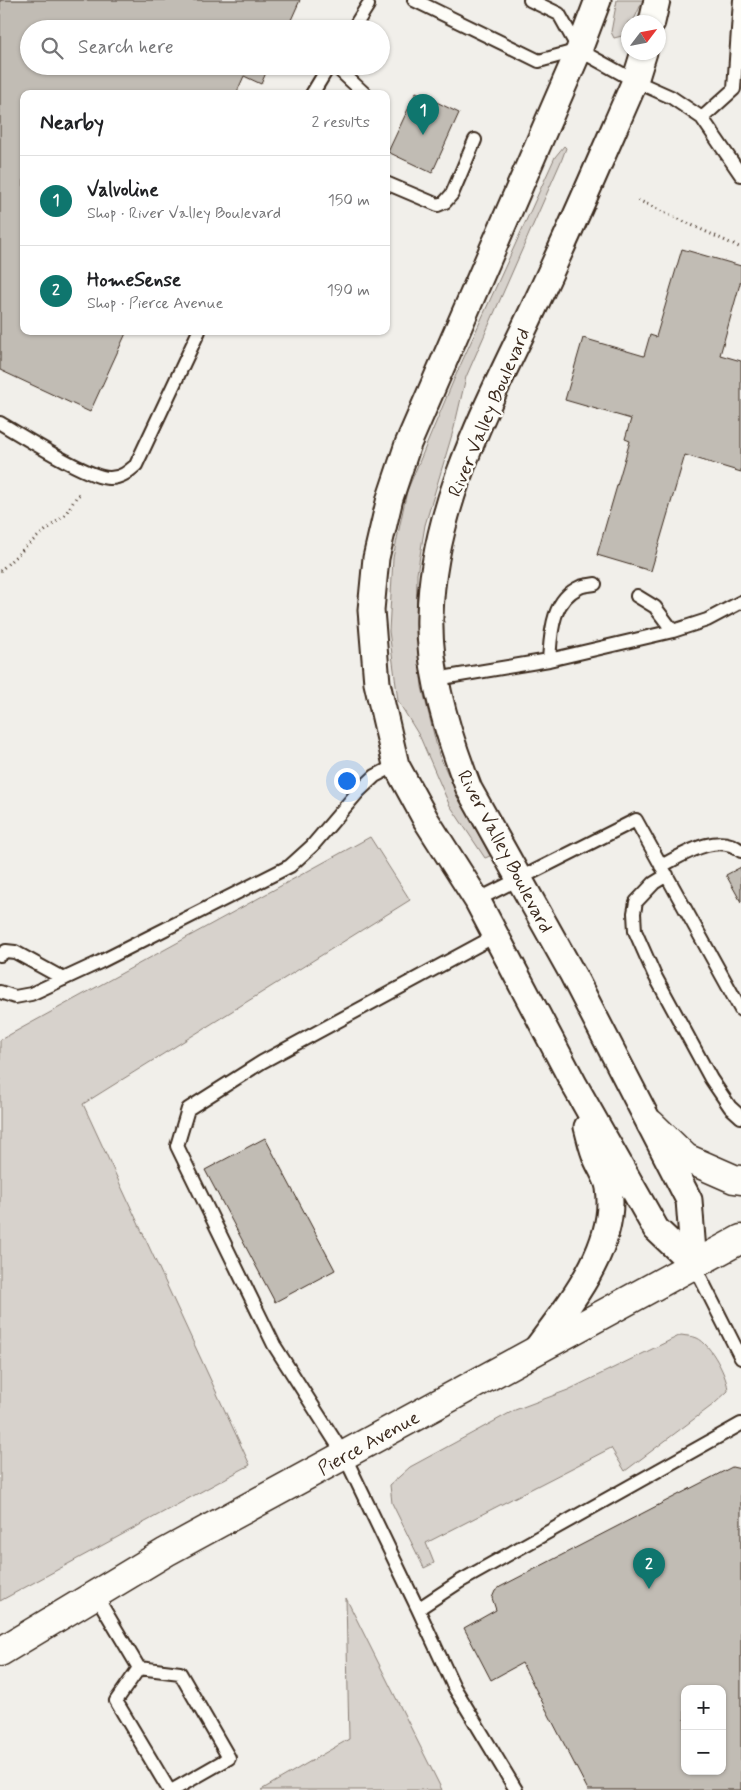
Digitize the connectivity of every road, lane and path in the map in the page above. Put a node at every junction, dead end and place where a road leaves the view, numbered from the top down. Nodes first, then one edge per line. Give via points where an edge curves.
1 (414, 0) edge
2 (530, 0) edge
3 (598, 0) edge
4 (657, 0) edge
5 (740, 0) edge
6 (365, 2) edge
7 (654, 15) edge
8 (357, 20) edge
9 (579, 50) junction
10 (641, 60) edge
11 (324, 75) edge
12 (345, 75) edge
13 (635, 80) junction
14 (738, 88) edge
15 (314, 90) edge
16 (361, 90) edge
17 (702, 118) junction
18 (475, 140) dead end
19 (741, 175) edge
20 (390, 185) edge
21 (638, 200) dead end
22 (741, 248) edge
23 (197, 335) edge
24 (0, 423) edge
25 (109, 478) junction
26 (0, 571) edge
27 (595, 584) dead end
28 (637, 596) dead end
29 (741, 602) edge
30 (673, 631) junction
31 (549, 660) junction
32 (436, 679) junction
33 (396, 765) junction
34 (741, 851) edge
35 (664, 870) junction
36 (519, 878) junction
37 (477, 900) junction
38 (496, 936) junction
39 (0, 955) edge
40 (64, 979) junction
41 (0, 992) edge
42 (741, 1010) edge
43 (575, 1086) junction
44 (741, 1117) edge
45 (651, 1124) junction
46 (741, 1180) edge
47 (741, 1239) edge
48 (694, 1265) junction
49 (534, 1352) junction
50 (741, 1358) edge
51 (741, 1424) edge
52 (344, 1455) junction
53 (95, 1594) junction
54 (418, 1609) junction
55 (0, 1652) edge
56 (139, 1668) junction
57 (169, 1790) edge
58 (173, 1790) edge
59 (516, 1790) edge

1 - 9 lane via 539,61
2 - 9 lane via 559,14
3 - 9 street
4 - 7 street
5 - 14 lane
6 - 8 lane
9 - 13 lane
9 - 33 street via 408,444 390,498 376,558 371,610 377,683
10 - 13 street, River Valley Boulevard
11 - 15 lane
12 - 16 lane
13 - 17 lane via 671,97
13 - 32 street, River Valley Boulevard via 563,245 469,445 454,487 433,573 430,617
14 - 17 lane
17 - 19 lane
18 - 20 lane via 452,194 445,202 438,205
21 - 22 path
23 - 25 lane via 136,465 124,476
24 - 25 lane via 91,474
25 - 26 path via 77,496 65,515
27 - 31 lane via 579,588 562,601 551,625
28 - 30 lane via 655,607
29 - 30 lane via 707,620
30 - 31 lane
31 - 32 lane
32 - 36 street, River Valley Boulevard via 457,759
33 - 37 street via 426,820
33 - 40 lane via 375,776 358,792 312,846 290,866
34 - 35 lane via 722,842 710,844
35 - 36 lane via 636,820
35 - 42 lane
35 - 44 lane via 636,902 635,931 654,974 711,1079
36 - 37 lane
36 - 45 street, River Valley Boulevard
37 - 38 street
38 - 43 street
38 - 52 lane via 262,1062 188,1109 177,1146 274,1345
39 - 40 lane via 15,952
40 - 41 lane via 31,994 15,997
43 - 48 street via 656,1229
43 - 49 street via 596,1158 609,1186 610,1206 596,1260 580,1289
45 - 46 street via 686,1158
45 - 48 street, River Valley Boulevard via 689,1200
47 - 48 street, Pierce Avenue
48 - 49 street, Pierce Avenue
48 - 50 lane
49 - 52 street, Pierce Avenue
51 - 54 lane
52 - 53 street, Pierce Avenue
52 - 54 lane
53 - 55 street, Pierce Avenue
53 - 56 lane
54 - 59 lane via 454,1688
56 - 57 lane via 116,1702
56 - 58 lane via 180,1673 229,1758

